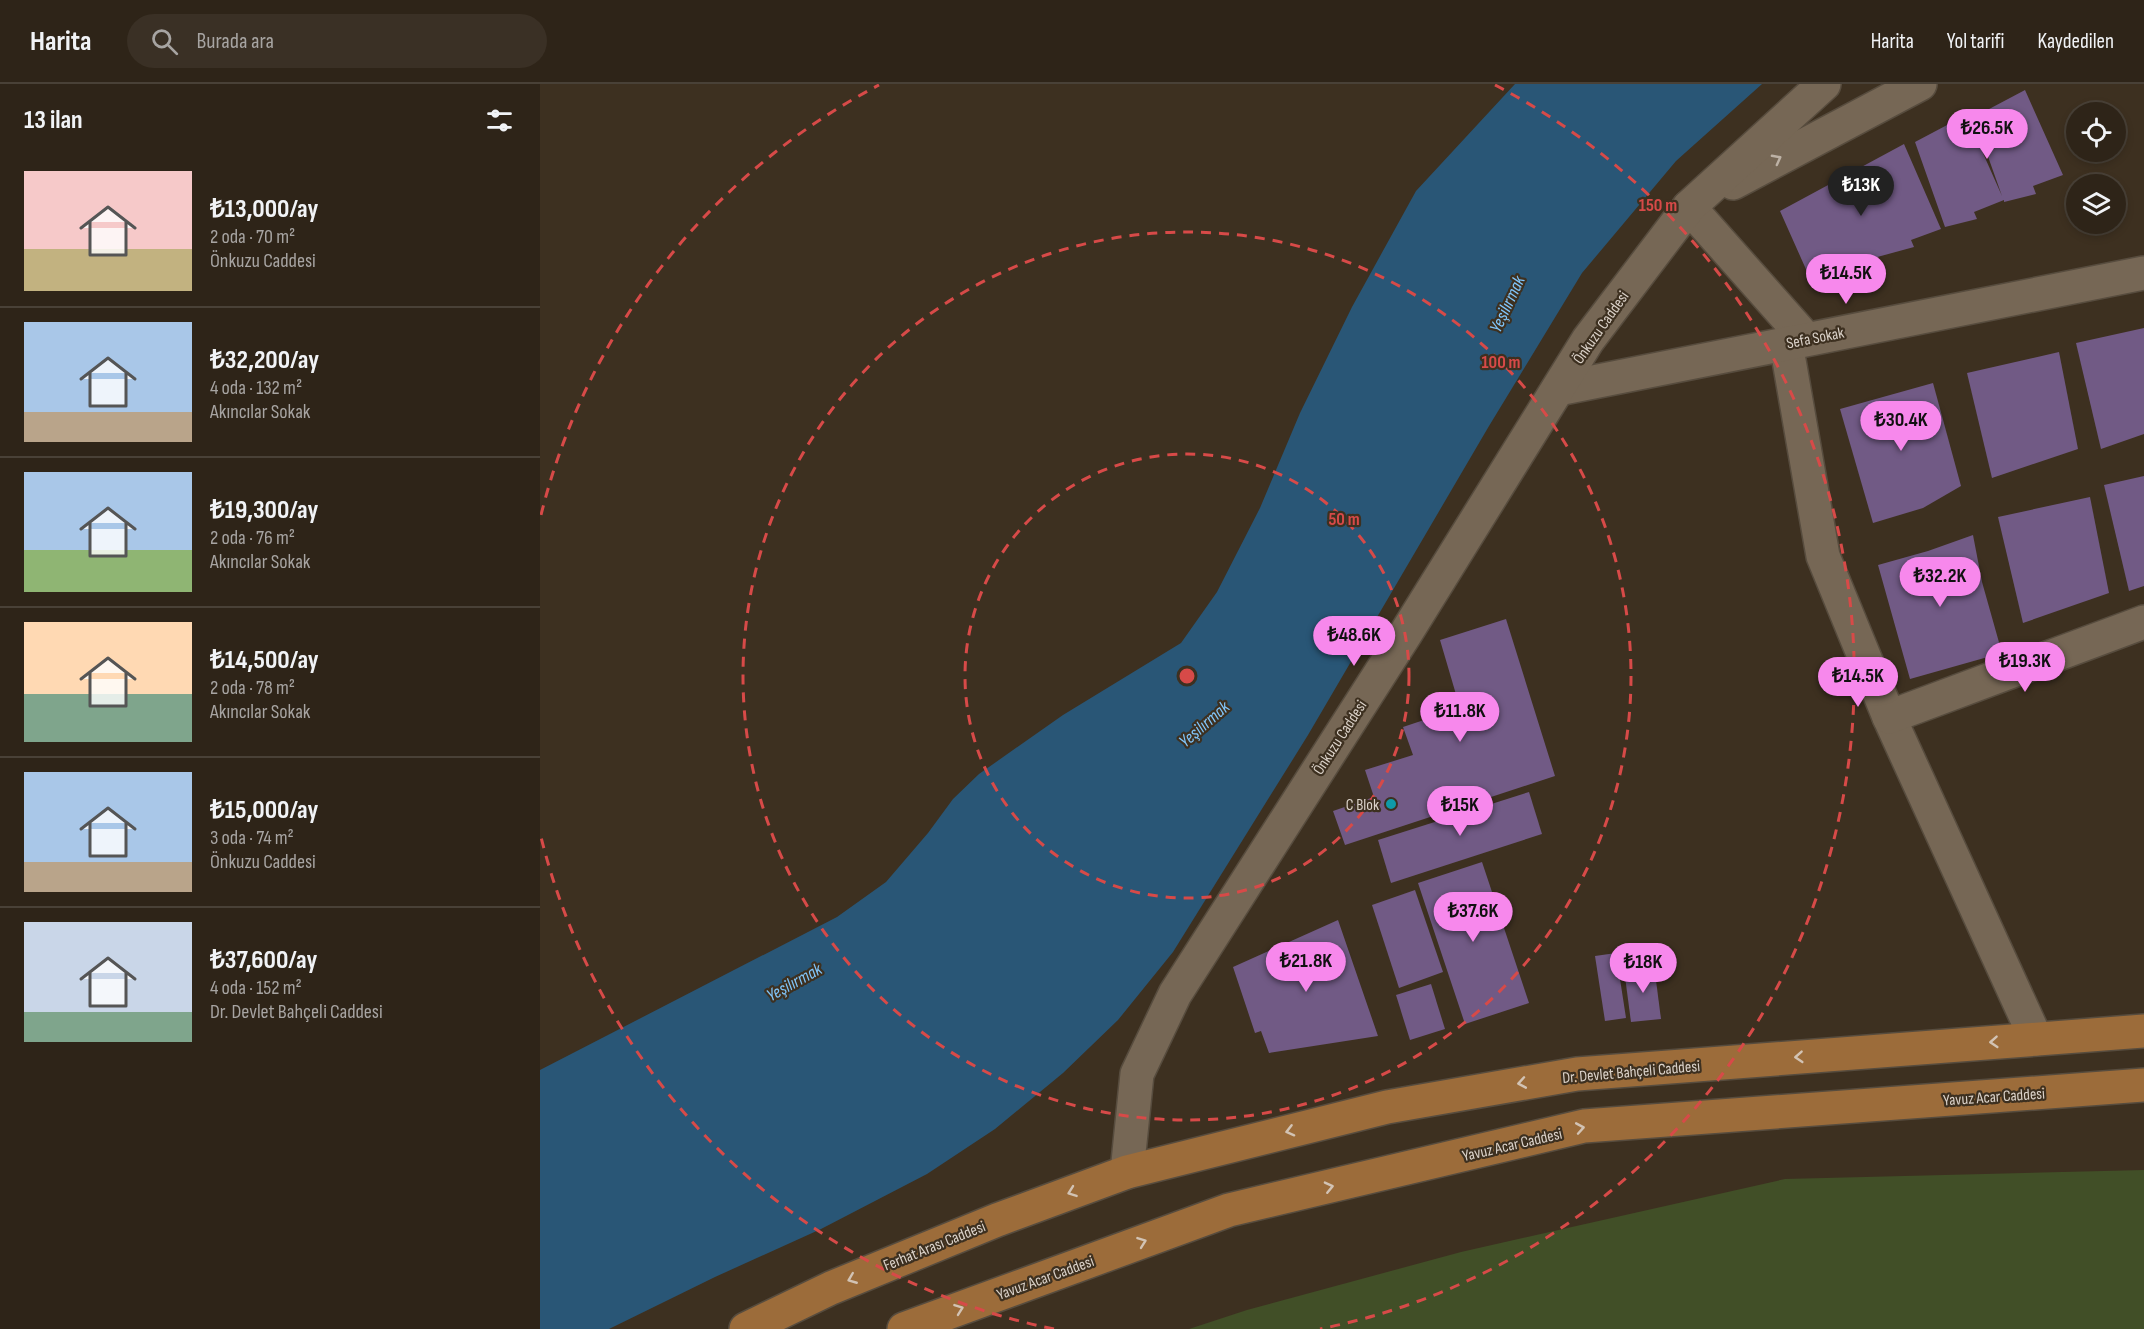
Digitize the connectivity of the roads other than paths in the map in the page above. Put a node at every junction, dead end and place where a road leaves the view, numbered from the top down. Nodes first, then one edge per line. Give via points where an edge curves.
1 (1824, 84) edge
2 (1920, 84) edge
3 (1689, 207) junction
4 (2144, 273) edge
5 (1796, 341) junction
6 (1558, 389) junction
7 (2144, 622) edge
8 (1889, 717) junction
9 (2144, 1031) edge
10 (2036, 1039) junction
11 (2144, 1084) edge
12 (1127, 1172) junction
13 (746, 1329) edge
14 (904, 1329) edge

1 - 3 street, Önkuzu Caddesi
3 -> 2 street, Önkuzu Caddesi
3 - 5 street
3 - 6 street, Önkuzu Caddesi via 1588,340
4 - 5 street, Sefa Sokak
5 - 6 street, Sefa Sokak
5 - 8 street via 1823,556
6 - 12 street, Önkuzu Caddesi via 1175,994 1137,1074
7 - 8 street
8 - 10 street
9 - 10 main road, Dr. Devlet Bahçeli Caddesi
10 -> 12 main road, Dr. Devlet Bahçeli Caddesi via 1577,1074 1387,1107
14 -> 11 main road, Yavuz Acar Caddesi via 1229,1210 1584,1126
12 -> 13 main road, Ferhat Arası Caddesi via 831,1288

